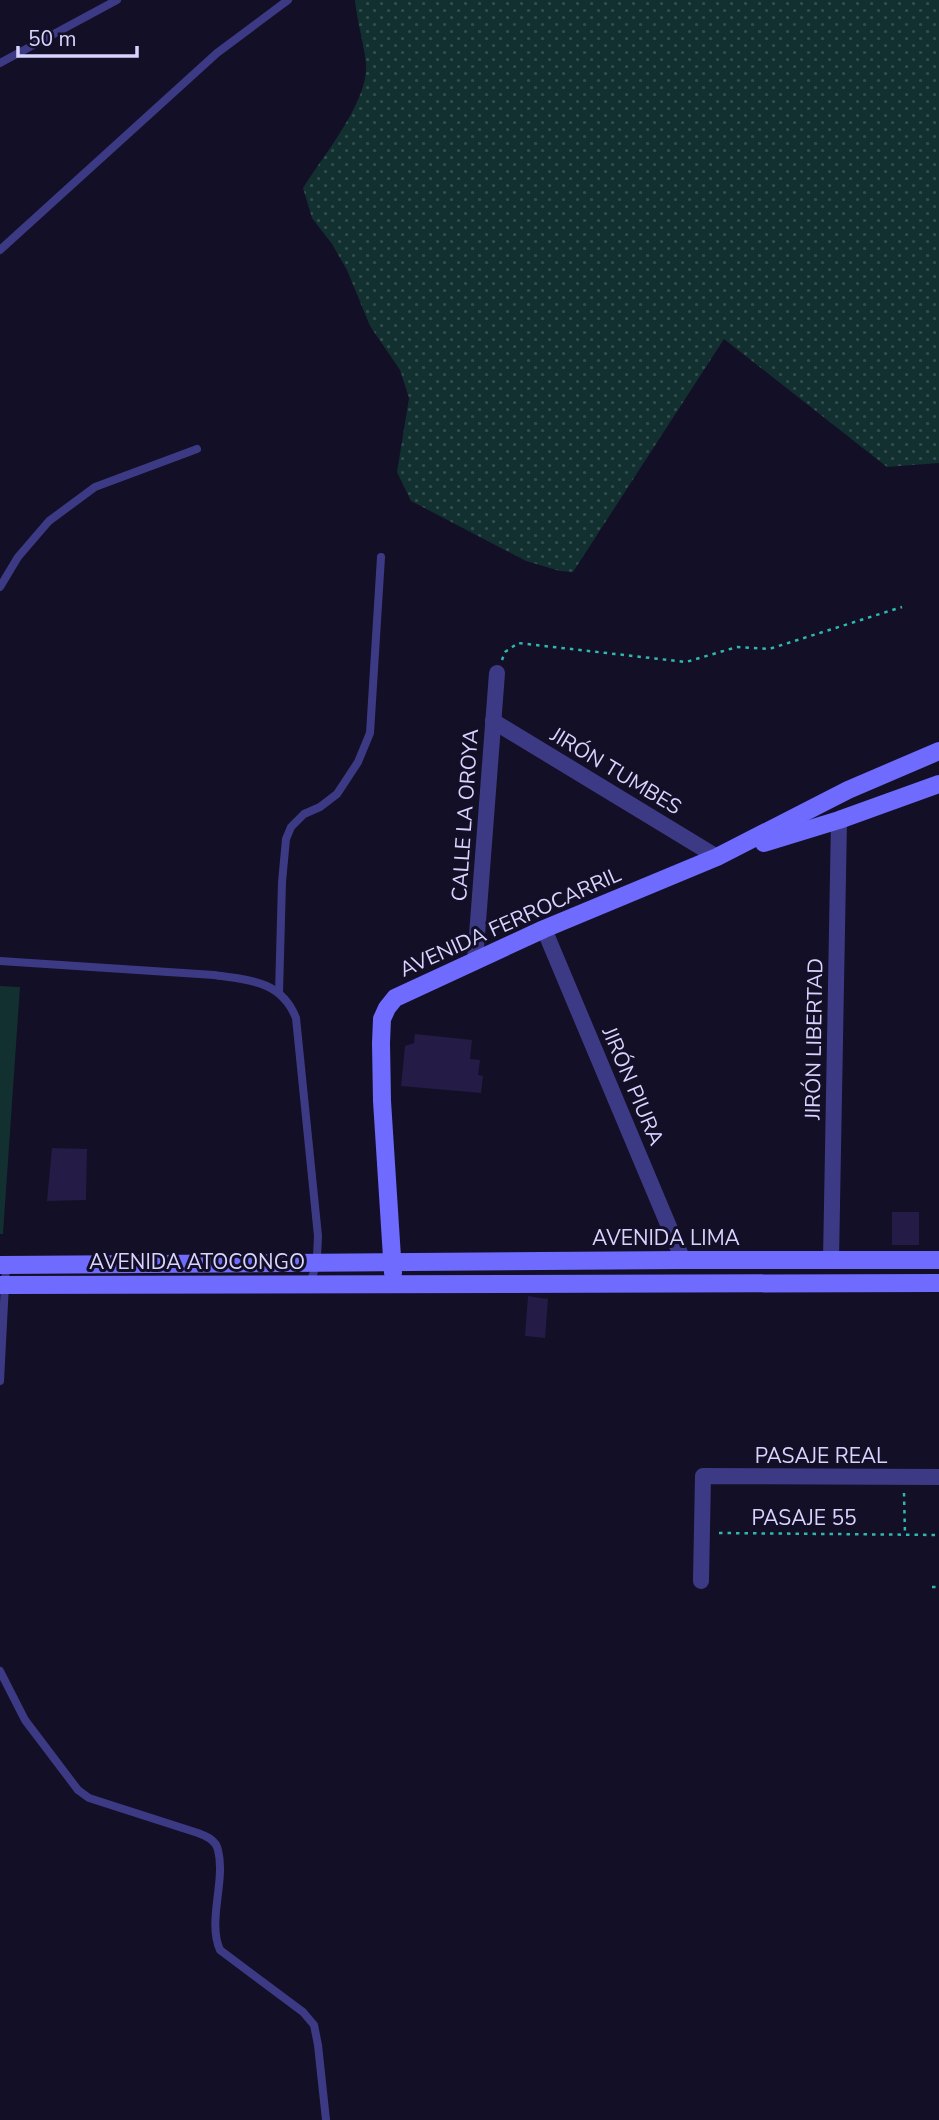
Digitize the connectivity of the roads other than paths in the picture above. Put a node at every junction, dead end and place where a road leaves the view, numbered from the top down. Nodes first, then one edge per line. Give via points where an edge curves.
1 (117, 0) edge
2 (288, 0) edge
3 (0, 62) edge
4 (0, 250) edge
5 (197, 449) dead end
6 (381, 557) dead end
7 (0, 587) edge
8 (497, 673) road end
9 (493, 721) junction
10 (939, 751) edge
11 (939, 784) edge
12 (839, 820) junction
13 (717, 858) junction
14 (544, 929) junction
15 (0, 961) edge
16 (475, 961) junction
17 (279, 993) junction
18 (683, 1260) junction
19 (831, 1260) junction
20 (939, 1260) edge
21 (317, 1263) junction
22 (393, 1263) junction
23 (3, 1265) edge
24 (939, 1283) edge
25 (308, 1284) junction
26 (394, 1284) junction
27 (3, 1285) edge
28 (1, 1342) edge
29 (0, 1381) edge
30 (939, 1477) edge
31 (701, 1581) dead end
32 (0, 1671) edge
33 (326, 2120) edge

1 - 3 lane
2 - 4 lane via 217,53
5 - 7 lane via 95,487 49,521
6 - 17 lane via 370,733 337,794 304,814 286,839
8 - 9 street, CALLE LA OROYA
9 - 13 street, JIRÓN TUMBES
9 - 16 street, CALLE LA OROYA
10 - 13 main road, AVENIDA FERROCARRIL via 848,790
11 - 12 main road, AVENIDA FERROCARRIL
12 - 13 main road, AVENIDA FERROCARRIL
12 - 19 street, JIRÓN LIBERTAD
13 - 14 main road, AVENIDA FERROCARRIL
14 - 16 main road, AVENIDA FERROCARRIL
14 - 18 street, JIRÓN PIURA
15 - 17 lane via 214,975 264,984
16 - 22 main road, AVENIDA FERROCARRIL via 395,998 382,1019 382,1101
17 - 21 lane via 296,1018
18 - 19 main road, AVENIDA LIMA
18 - 22 main road, AVENIDA LIMA
19 - 20 main road, AVENIDA LIMA
21 - 22 main road, AVENIDA ATOCONGO
21 - 23 main road, AVENIDA ATOCONGO
21 - 25 lane
22 - 26 main road, AVENIDA FERROCARRIL
23 - 27 lane
24 - 26 main road, AVENIDA LIMA
25 - 26 main road, AVENIDA ATOCONGO
25 - 27 main road, AVENIDA ATOCONGO
27 - 28 lane
28 - 29 lane
30 - 31 street, PASAJE REAL via 703,1476
32 - 33 lane via 25,1720 78,1790 89,1798 198,1833 218,1848 215,1938 220,1950 314,2025

